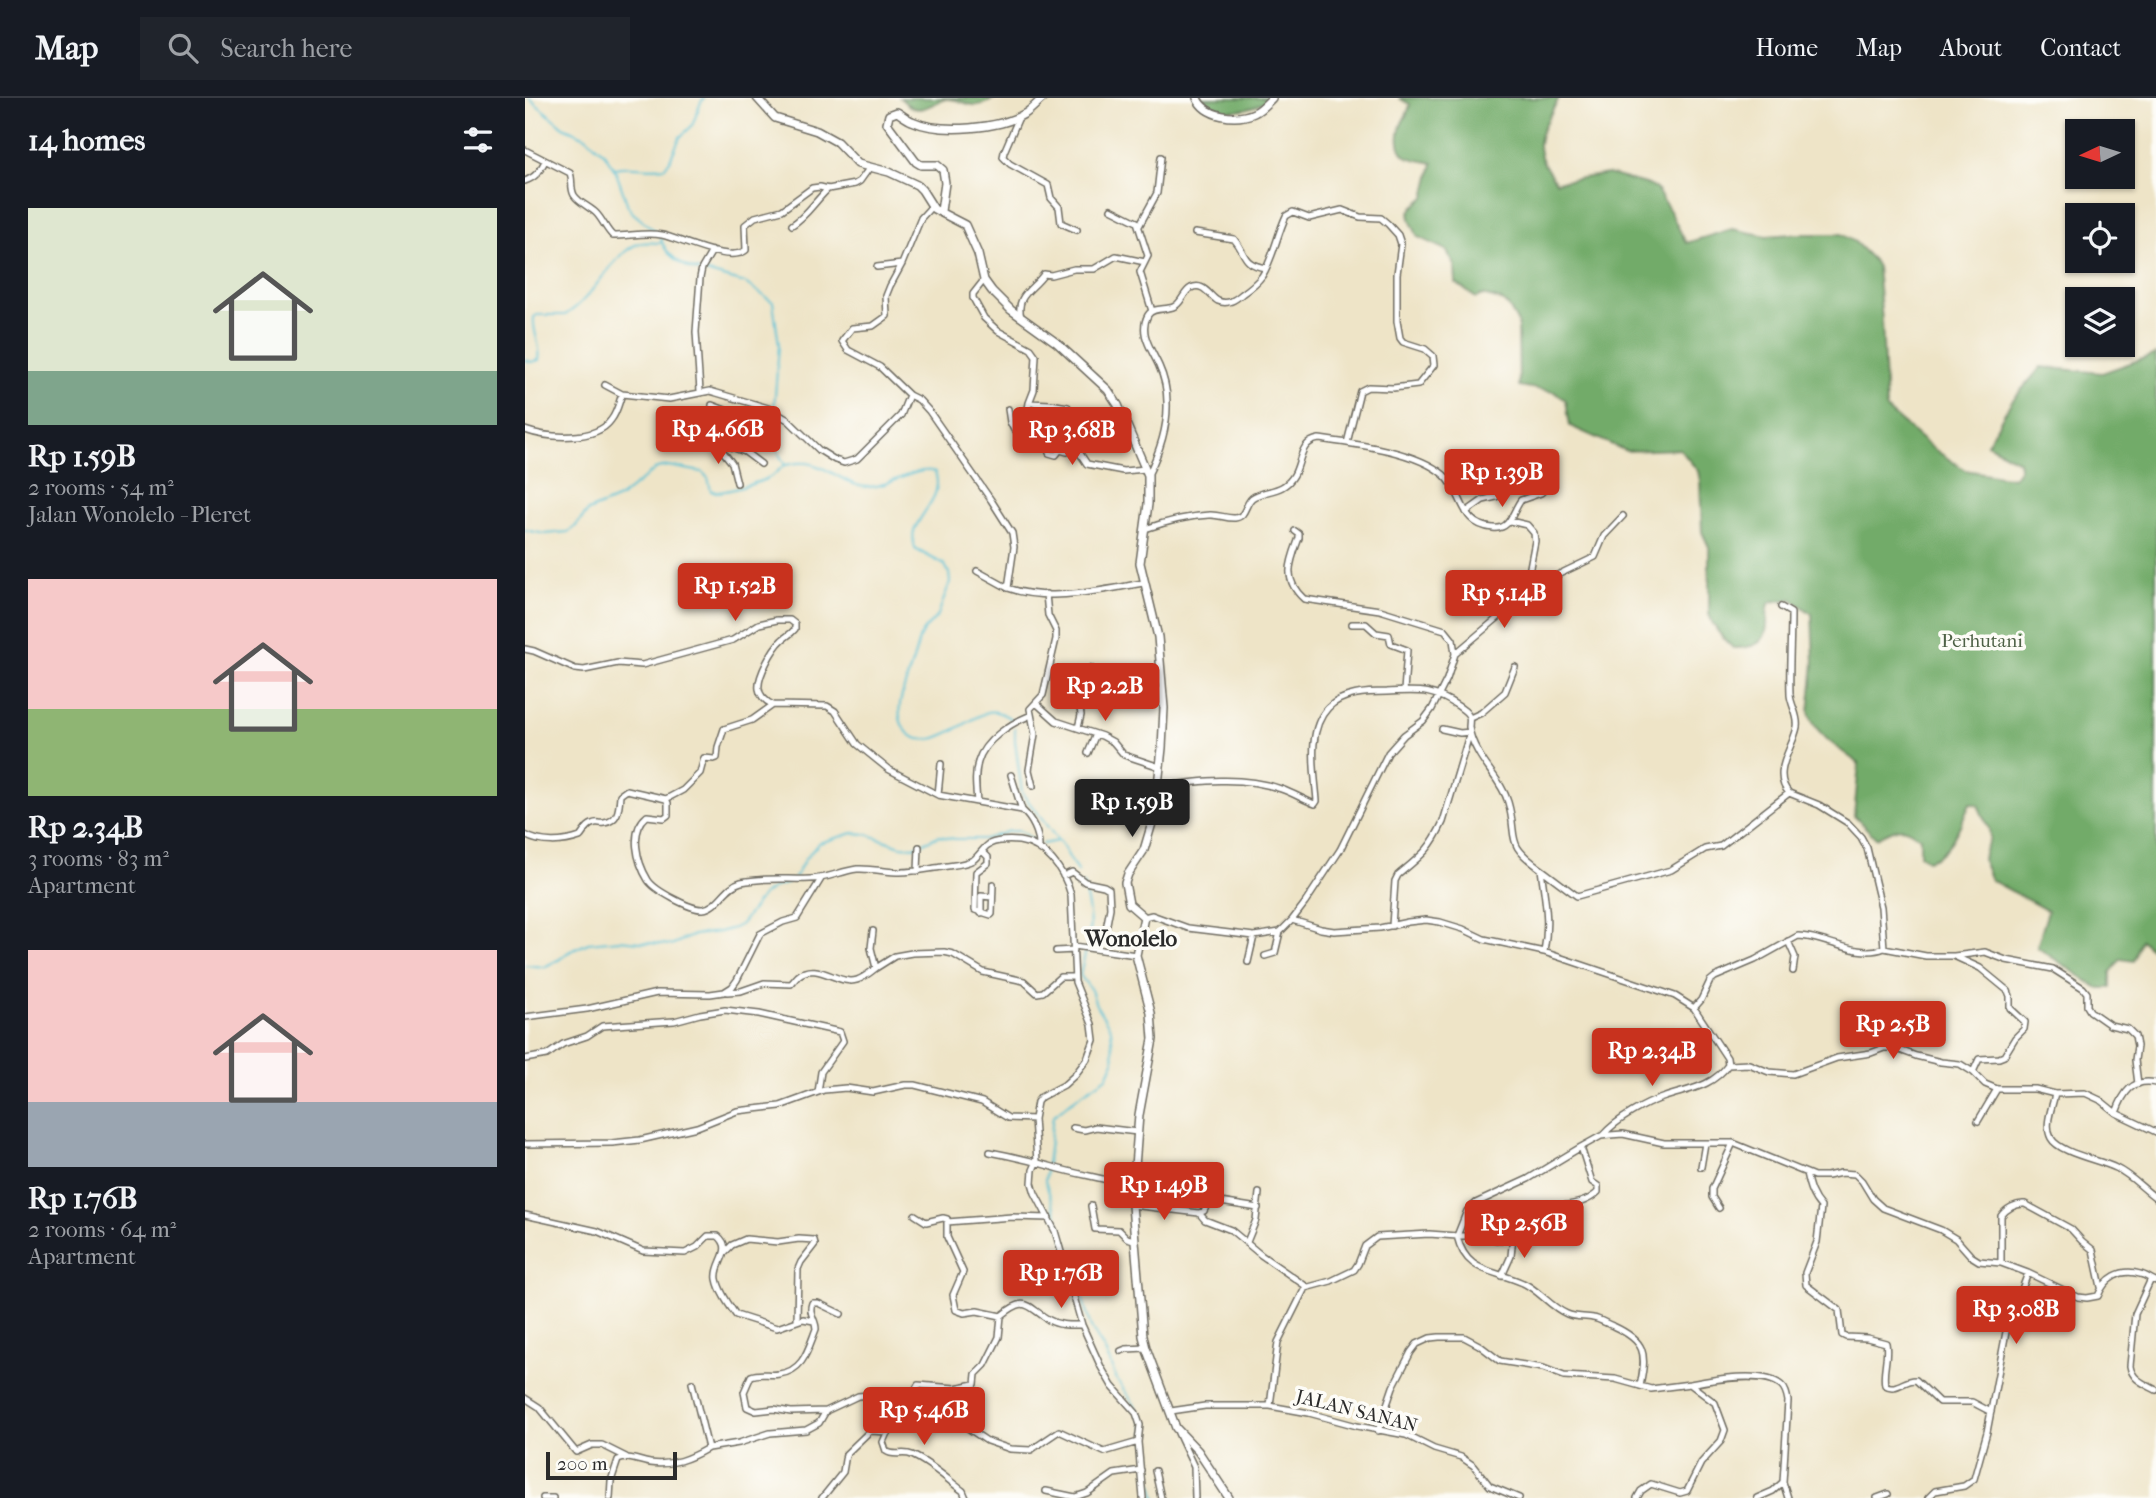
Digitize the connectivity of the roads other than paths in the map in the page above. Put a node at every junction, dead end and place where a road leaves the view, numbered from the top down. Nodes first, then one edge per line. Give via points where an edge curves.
1 (757, 98) edge
2 (1043, 98) edge
3 (1197, 98) edge
4 (1272, 98) edge
5 (1019, 117) junction
6 (525, 150) edge
7 (1161, 157) dead end
8 (545, 161) junction
9 (870, 167) junction
10 (525, 181) edge
11 (828, 189) junction
12 (932, 206) junction
13 (1111, 209) dead end
14 (941, 211) junction
15 (792, 225) dead end
16 (1139, 226) junction
17 (1077, 230) dead end
18 (1195, 233) dead end
19 (712, 251) junction
20 (1145, 262) junction
21 (902, 264) junction
22 (877, 267) dead end
23 (1266, 268) junction
24 (985, 279) junction
25 (1152, 311) junction
26 (1021, 317) junction
27 (605, 385) dead end
28 (699, 391) junction
29 (622, 394) junction
30 (909, 395) junction
31 (1028, 403) junction
32 (755, 404) junction
33 (1009, 410) dead end
34 (752, 420) junction
35 (710, 422) junction
36 (525, 430) edge
37 (1025, 432) junction
38 (1045, 434) junction
39 (1056, 434) dead end
40 (748, 435) junction
41 (715, 442) junction
42 (1347, 443) junction
43 (745, 452) junction
44 (1067, 452) dead end
45 (761, 464) dead end
46 (1147, 472) junction
47 (1495, 476) dead end
48 (737, 483) dead end
49 (1545, 489) dead end
50 (1466, 512) junction
51 (1623, 516) dead end
52 (1510, 522) junction
53 (1145, 529) junction
54 (1295, 531) dead end
55 (977, 571) dead end
56 (1144, 583) junction
57 (1008, 588) junction
58 (1046, 594) junction
59 (1526, 599) junction
60 (1781, 607) dead end
61 (1352, 624) dead end
62 (525, 649) edge
63 (1455, 654) junction
64 (1515, 667) dead end
65 (1091, 668) dead end
66 (1404, 691) junction
67 (1439, 696) junction
68 (1036, 703) junction
69 (773, 705) junction
70 (1031, 715) junction
71 (1470, 718) junction
72 (1078, 728) junction
73 (1442, 729) dead end
74 (1470, 732) junction
75 (1096, 734) junction
76 (1088, 753) dead end
77 (941, 764) dead end
78 (1160, 767) junction
79 (1011, 775) dead end
80 (1033, 786) dead end
81 (1157, 787) junction
82 (1789, 793) junction
83 (938, 795) junction
84 (666, 799) junction
85 (977, 802) junction
86 (1022, 810) junction
87 (525, 835) edge
88 (1039, 846) junction
89 (919, 847) dead end
90 (982, 852) junction
91 (1541, 869) junction
92 (918, 870) junction
93 (1063, 876) junction
94 (821, 879) junction
95 (993, 884) dead end
96 (992, 897) junction
97 (981, 913) junction
98 (1144, 917) junction
99 (1292, 920) junction
100 (1392, 926) junction
101 (873, 931) dead end
102 (1280, 932) junction
103 (1105, 934) dead end
104 (1254, 936) junction
105 (1788, 941) junction
106 (1074, 948) junction
107 (1884, 948) junction
108 (1056, 951) dead end
109 (1544, 952) junction
110 (1136, 955) junction
111 (1265, 956) dead end
112 (1954, 956) junction
113 (1248, 962) dead end
114 (876, 968) junction
115 (1793, 971) dead end
116 (1074, 977) junction
117 (724, 992) junction
118 (1694, 1008) junction
119 (525, 1017) edge
120 (525, 1059) edge
121 (1728, 1065) junction
122 (1973, 1072) junction
123 (2156, 1083) edge
124 (2138, 1084) junction
125 (1997, 1089) junction
126 (818, 1092) junction
127 (2055, 1094) junction
128 (2116, 1113) junction
129 (1034, 1119) junction
130 (1978, 1121) dead end
131 (1073, 1128) dead end
132 (1137, 1132) junction
133 (2156, 1132) edge
134 (1601, 1136) junction
135 (1705, 1143) junction
136 (1733, 1143) junction
137 (525, 1144) edge
138 (1581, 1147) junction
139 (990, 1152) dead end
140 (1037, 1161) junction
141 (1700, 1167) dead end
142 (1806, 1173) junction
143 (1132, 1187) junction
144 (1259, 1193) dead end
145 (2156, 1198) edge
146 (1132, 1205) junction
147 (1091, 1206) dead end
148 (1258, 1208) junction
149 (1719, 1208) dead end
150 (1199, 1213) junction
151 (525, 1215) edge
152 (915, 1215) dead end
153 (1049, 1218) junction
154 (947, 1222) junction
155 (1457, 1236) junction
156 (1513, 1236) junction
157 (1134, 1240) junction
158 (1247, 1241) junction
159 (725, 1252) junction
160 (2001, 1264) junction
161 (2028, 1273) junction
162 (1502, 1276) junction
163 (2153, 1280) edge
164 (1307, 1287) junction
165 (2101, 1287) junction
166 (2071, 1294) junction
167 (2065, 1313) dead end
168 (841, 1314) dead end
169 (1001, 1316) junction
170 (797, 1321) junction
171 (814, 1321) junction
172 (1082, 1325) junction
173 (1146, 1348) junction
174 (1121, 1351) dead end
175 (692, 1383) dead end
176 (1690, 1384) junction
177 (1640, 1386) junction
178 (2156, 1390) edge
179 (913, 1394) junction
180 (525, 1398) edge
181 (879, 1398) junction
182 (1270, 1406) junction
183 (826, 1411) junction
184 (1171, 1411) junction
185 (1991, 1412) junction
186 (1378, 1431) junction
187 (888, 1432) junction
188 (1178, 1433) junction
189 (1138, 1442) junction
190 (708, 1448) junction
191 (626, 1457) junction
192 (1141, 1470) junction
193 (1155, 1471) dead end
194 (1783, 1482) junction
195 (1047, 1491) dead end
196 (1680, 1493) junction
197 (1888, 1494) dead end
198 (543, 1498) edge
199 (552, 1498) edge
200 (610, 1498) edge
201 (822, 1498) edge
202 (966, 1498) edge
203 (1075, 1498) edge
204 (1143, 1498) edge
205 (1161, 1498) edge
206 (1195, 1498) edge
207 (1229, 1498) edge
208 (1519, 1498) edge
209 (1637, 1498) edge
210 (1692, 1498) edge
211 (1757, 1498) edge
212 (1788, 1498) edge
213 (1877, 1498) edge
214 (1929, 1498) edge

1 - 9 main road via 775,118 817,131 843,147 854,161
2 - 5 main road
3 - 4 main road via 1209,112 1234,116 1254,113
5 - 14 main road via 968,129 889,115 887,123 916,162 937,164 943,170
5 - 17 street via 1005,159 1048,185 1061,223
6 - 8 street
7 - 16 street via 1157,192
8 - 10 street via 534,178
8 - 19 street via 570,173 576,198 598,215 613,236 660,235
9 - 11 street via 855,184
9 - 12 main road via 917,185
11 - 15 street
11 - 19 street via 812,188 782,210 746,222 743,253
12 - 14 main road
12 - 21 street via 921,218
13 - 16 street
14 - 24 main road via 965,225
16 - 20 street via 1148,252
18 - 23 street via 1234,239 1244,258
19 - 28 street via 700,278 696,332
20 - 25 street via 1140,272
20 - 26 street via 1115,256 1094,269 1044,274 1021,299
21 - 22 street
21 - 30 street via 886,296 887,316 873,326 852,328 842,341 848,350 880,367
23 - 25 street via 1233,301 1220,302 1207,290 1195,287 1175,306
23 - 42 street via 1286,216 1293,212 1309,218 1342,210 1381,218 1400,240 1398,331 1403,342 1431,353 1434,365 1418,385 1360,391
24 - 26 main road
24 - 31 street via 972,298 983,318 1037,356
25 - 46 street via 1145,333 1168,403 1157,458
26 - 46 main road via 1057,343 1114,397
27 - 29 street
28 - 29 street via 669,400
28 - 32 street
29 - 36 street via 611,421 601,429 549,437
30 - 32 street via 901,415 850,462 818,450 788,420
30 - 57 street via 929,411 1011,533 1014,547
31 - 37 street
31 - 46 street via 1068,407 1079,452 1087,464
32 - 34 street
33 - 37 street via 1014,430
34 - 35 street via 712,405
34 - 40 street
35 - 40 street
35 - 41 street via 710,439
37 - 38 street
38 - 39 street
38 - 44 street via 1049,453
40 - 43 street
41 - 43 street
41 - 48 street via 732,463
42 - 50 street via 1422,461 1447,478
42 - 53 street via 1308,442 1285,486 1253,498 1238,518 1203,515
43 - 45 street
46 - 53 main road
47 - 50 street via 1496,497
49 - 52 street via 1521,500
50 - 52 street via 1484,527
51 - 59 street via 1604,536 1595,558 1555,575
52 - 59 street via 1527,525 1534,536
53 - 56 main road via 1140,563
54 - 63 street via 1299,538 1288,568 1291,583 1304,599 1380,610 1445,630 1453,640
55 - 57 street
56 - 58 street
56 - 78 main road via 1158,637 1164,726
57 - 58 street
58 - 68 street via 1056,639 1043,695
59 - 63 street
60 - 82 street via 1791,612 1790,695 1798,722 1782,767
61 - 66 street via 1366,624 1376,633 1389,635 1394,647 1408,650
62 - 69 street via 575,669 642,665 733,640 759,624 786,619 793,621 795,629 781,641 761,674 761,695
63 - 67 street
64 - 71 street via 1505,692
65 - 72 street via 1078,695
66 - 67 street via 1429,691
66 - 81 street via 1345,697 1325,711 1315,734 1315,804 1249,781
67 - 71 street
67 - 99 street via 1423,721 1388,753 1340,849
68 - 70 street
68 - 72 street via 1056,721
69 - 83 street via 827,706 857,744 888,769
69 - 84 street via 752,720 724,729 716,759 704,758 700,774
70 - 80 street via 1035,734 1028,770
70 - 85 street via 1007,727 981,754
71 - 74 street
72 - 75 street
73 - 74 street
74 - 91 street via 1507,800 1513,842
74 - 100 street via 1437,835 1395,881
75 - 76 street
75 - 78 street via 1131,759
77 - 83 street
78 - 81 main road
79 - 86 street
81 - 98 main road via 1144,850 1125,883 1129,904
82 - 91 street via 1721,846 1705,849 1664,873 1577,896
82 - 107 street via 1819,805 1861,837 1881,907
83 - 85 street
84 - 87 street via 627,790 620,795 615,817 587,826 580,837 547,842
84 - 94 street via 668,815 647,816 642,821 636,847 652,886 688,906 709,907 739,883
85 - 86 street
86 - 88 street via 1031,820
88 - 90 street via 994,842
88 - 93 street
89 - 92 street
90 - 92 street via 965,863
90 - 97 street via 988,863 976,872 975,910
91 - 109 street via 1548,906
92 - 94 street via 857,869
93 - 103 street via 1072,872 1085,882 1109,889
93 - 106 street via 1071,895
94 - 117 street via 797,918 760,934 737,980
95 - 96 street
96 - 97 street via 981,896
96 - 97 street via 992,914
98 - 104 street
98 - 110 main road
99 - 100 street via 1334,931
99 - 102 street
100 - 109 street via 1440,922 1484,939
101 - 114 street
102 - 104 street
102 - 111 street via 1275,953
104 - 113 street
105 - 107 street via 1803,936 1864,951
105 - 115 street via 1795,957
105 - 118 street via 1715,977
106 - 108 street
106 - 110 street
106 - 116 street
107 - 112 street
109 - 118 street via 1675,996
110 - 132 main road via 1153,1040
112 - 122 street via 1980,968 2008,991 2010,1008 2025,1022 2004,1056 1979,1059
112 - 124 street via 1985,951 2005,960 2053,969 2083,988 2090,1011 2135,1036
114 - 116 street via 895,956 932,951 953,954 983,972 1024,981 1037,993 1060,977
114 - 117 street via 854,981 810,972 790,984 764,983
116 - 129 street via 1094,1040 1087,1059 1064,1086 1037,1102
117 - 119 street via 657,993
118 - 121 street
120 - 126 street via 550,1054 602,1026 674,1021 730,1010 840,1032 843,1041 819,1074
121 - 122 street via 1749,1064 1793,1074 1888,1047
121 - 134 street via 1710,1083 1655,1101 1616,1122
122 - 125 street
123 - 124 street
124 - 128 street via 2130,1086
125 - 127 street
125 - 130 street
126 - 129 street via 846,1088 873,1093 915,1085 982,1102 1008,1118
126 - 137 street via 781,1107 737,1111 658,1137 612,1143
127 - 128 street via 2085,1093
127 - 145 street via 2048,1124 2053,1142 2122,1171
128 - 133 street
129 - 140 street
131 - 132 street
132 - 143 main road
134 - 135 street
134 - 138 street
135 - 136 street
135 - 141 street
136 - 142 street
136 - 149 street via 1712,1189
138 - 155 street via 1476,1203 1467,1211
138 - 156 street via 1592,1182 1598,1186 1595,1196 1561,1206 1550,1219 1525,1223
139 - 140 street
140 - 143 street
140 - 153 street via 1035,1193
142 - 160 street via 1855,1174 1883,1208 1941,1230 1979,1261
142 - 185 street via 1821,1207 1817,1242 1805,1280 1808,1289 1839,1310 1842,1335 1886,1343 1883,1375 1887,1387 1916,1380 1939,1402 1967,1401
143 - 146 main road
144 - 148 street
146 - 150 street
146 - 157 main road
147 - 157 street via 1096,1229 1119,1230
148 - 150 street via 1213,1201
148 - 158 street
150 - 158 street
151 - 159 street via 597,1231 643,1251 685,1253 714,1235 723,1240
152 - 154 street via 926,1222 943,1218
153 - 154 street
153 - 172 street
154 - 169 street via 947,1237 963,1272 953,1295 956,1310
155 - 156 street via 1504,1241
155 - 162 street via 1468,1260
155 - 164 street via 1377,1237 1365,1246 1354,1269
156 - 162 street
157 - 173 main road
158 - 164 street
159 - 170 street via 717,1281 736,1315 777,1328
159 - 170 street via 746,1239 814,1240 798,1269
160 - 161 street
160 - 165 street via 2001,1216 2025,1204 2071,1229 2093,1250
161 - 166 street
161 - 185 street via 2006,1332
162 - 177 street via 1524,1283 1564,1313 1595,1318 1634,1337 1644,1356
163 - 165 street via 2127,1273 2114,1276
163 - 178 street via 2135,1314 2130,1366 2137,1380
164 - 182 street via 1278,1342
165 - 166 street via 2094,1297
166 - 167 street
168 - 171 street via 812,1303
169 - 172 street via 1011,1307 1025,1305 1052,1321
169 - 179 street via 999,1337 976,1374 975,1384 955,1388 918,1385
170 - 171 street
171 - 183 street via 816,1329 798,1367 751,1377 744,1396 747,1407 756,1411
172 - 189 street via 1106,1377 1136,1413
173 - 174 street
173 - 184 main road
175 - 190 street
176 - 177 street
176 - 194 street via 1737,1378 1781,1385 1788,1408
176 - 196 street via 1719,1409 1725,1430 1701,1463 1691,1487
177 - 186 street via 1615,1379 1563,1376 1500,1361 1472,1340 1430,1338 1411,1352
179 - 181 street
179 - 189 street via 924,1399 933,1417 957,1421 986,1441 1006,1448 1031,1450 1059,1431 1104,1452
180 - 191 street via 576,1452 602,1445
181 - 183 street via 858,1396
181 - 187 street via 890,1420
182 - 184 street, JALAN SANAN
182 - 186 street, JALAN SANAN
183 - 190 street via 819,1423 806,1430 770,1433
184 - 188 main road
185 - 214 street via 1975,1479 1964,1486 1935,1491
186 - 208 street, JALAN SANAN via 1413,1438 1461,1457 1490,1486
187 - 201 street via 870,1431 861,1438 846,1454 843,1472
187 - 202 street via 883,1442 888,1453 915,1457 963,1491
188 - 206 street via 1194,1467
188 - 207 main road via 1198,1451
189 - 192 street
190 - 191 street via 677,1462
191 - 200 street via 615,1464
192 - 203 street via 1114,1474
192 - 204 street
193 - 205 street
194 - 211 street
194 - 212 street
195 - 203 street
196 - 209 street via 1651,1484
196 - 210 street
197 - 213 street
198 - 199 street

